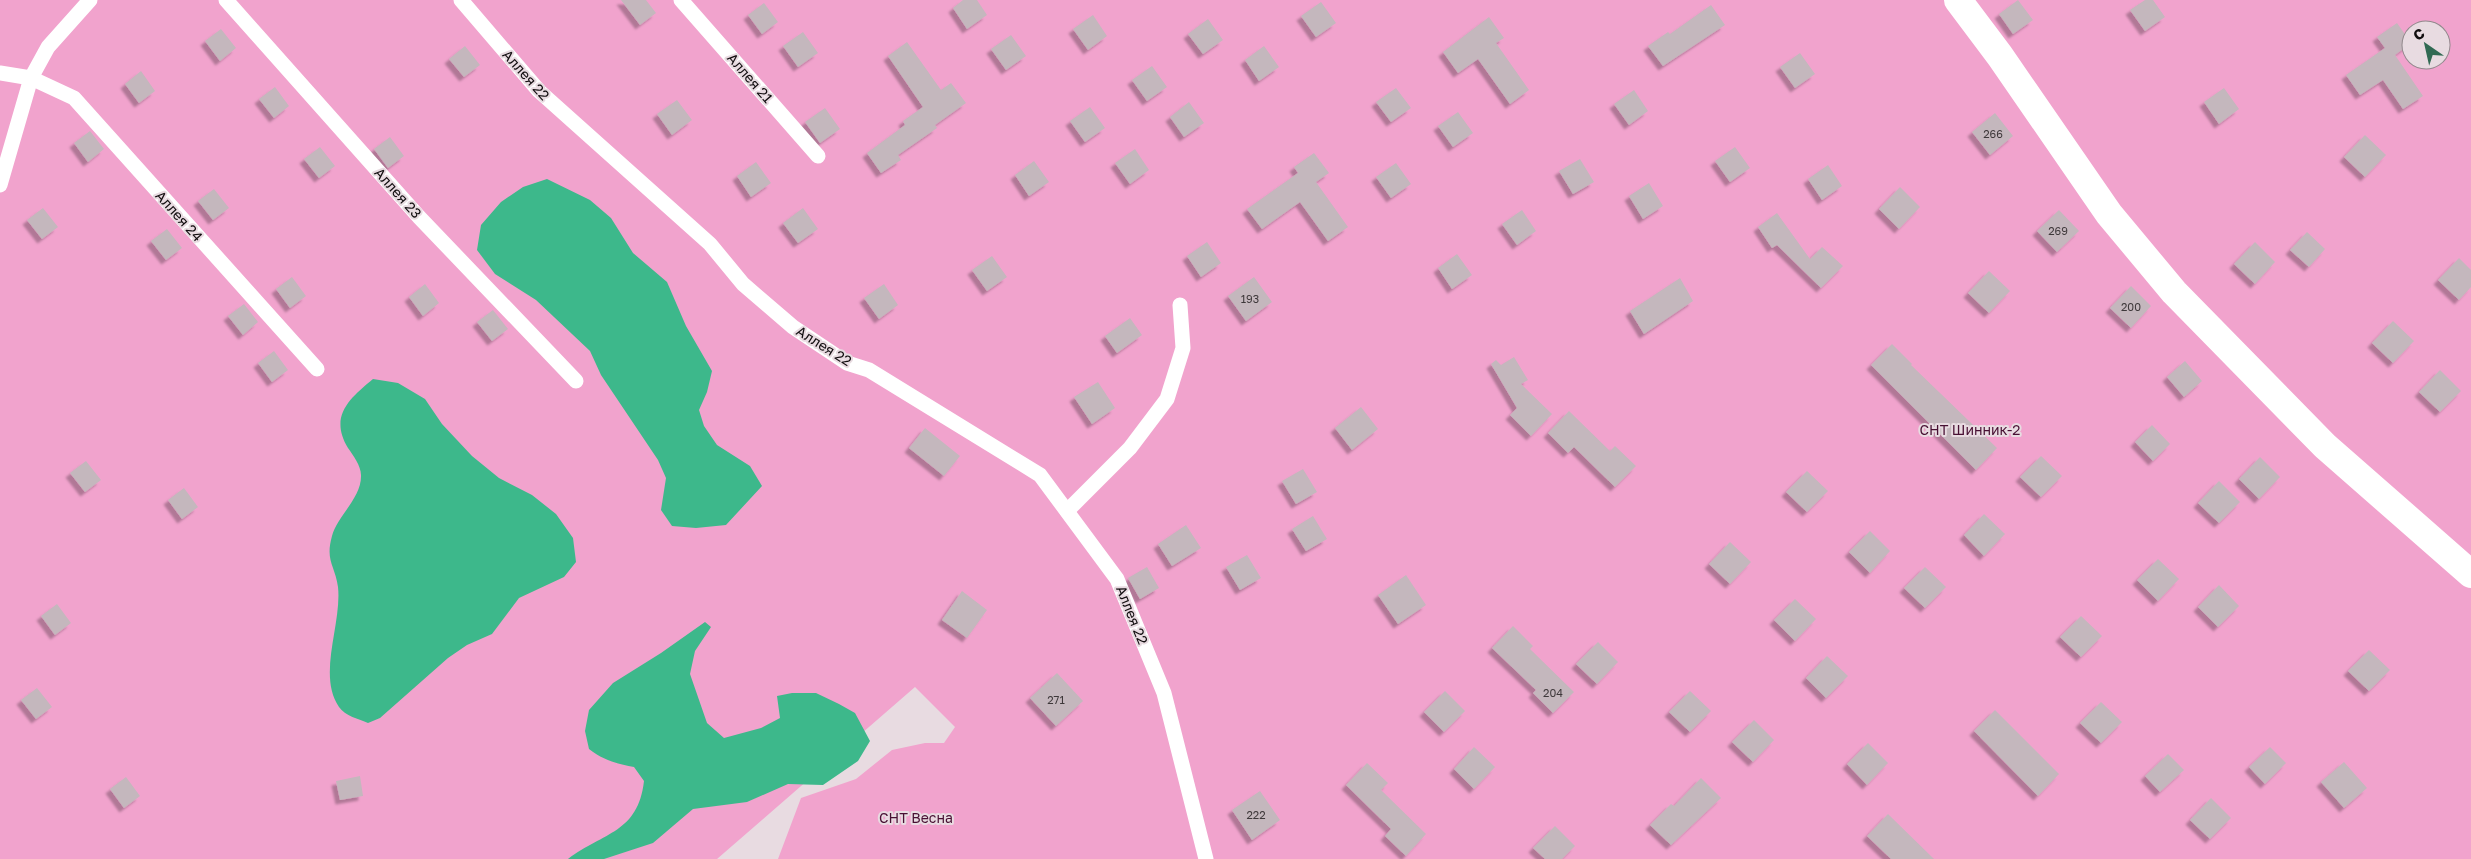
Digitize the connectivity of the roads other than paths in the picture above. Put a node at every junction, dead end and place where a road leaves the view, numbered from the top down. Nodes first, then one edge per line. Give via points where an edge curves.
1 (90, 0) edge
2 (226, 0) edge
3 (461, 0) edge
4 (682, 0) edge
5 (1958, 0) edge
6 (0, 73) edge
7 (31, 78) junction
8 (818, 156) dead end
9 (0, 185) edge
10 (1180, 305) dead end
11 (317, 369) dead end
12 (576, 380) dead end
13 (1067, 511) junction
14 (2471, 574) edge
15 (1206, 859) edge

1 - 7 lane via 48,47
2 - 12 lane, Аллея 23 via 419,217
3 - 13 lane, Аллея 22 via 539,91 710,244 743,284 779,315 847,363 869,370 1040,475
4 - 8 lane, Аллея 21
5 - 14 street via 2109,214 2174,292 2325,446
6 - 7 lane, Аллея 24
7 - 9 lane
7 - 11 lane, Аллея 24 via 74,98
10 - 13 lane via 1183,348 1167,399 1130,448
13 - 15 lane, Аллея 22 via 1117,579 1164,693

